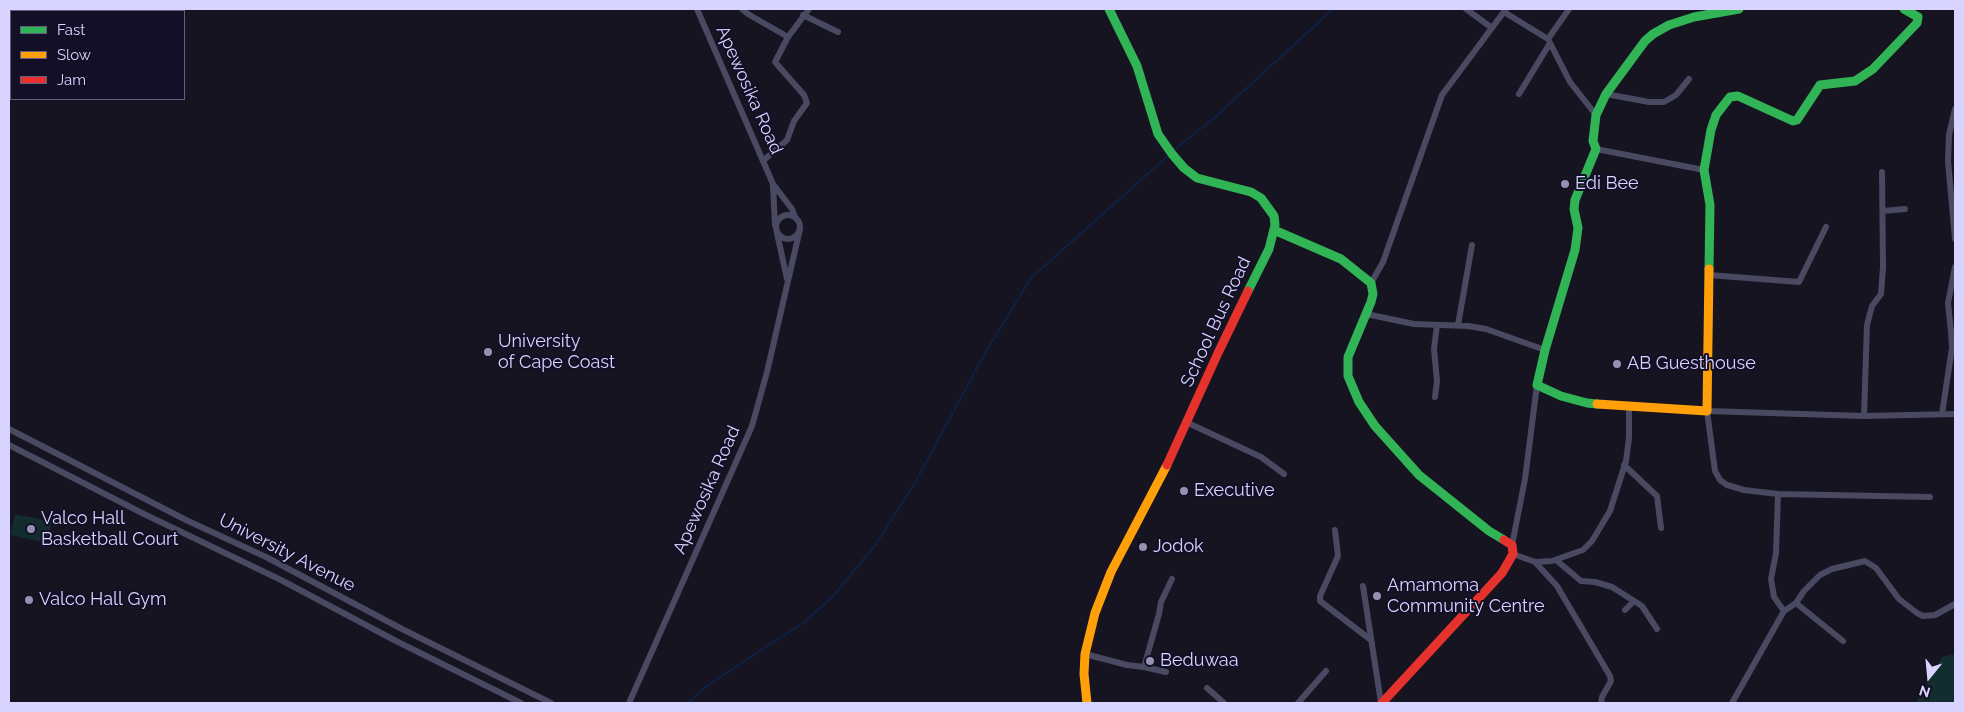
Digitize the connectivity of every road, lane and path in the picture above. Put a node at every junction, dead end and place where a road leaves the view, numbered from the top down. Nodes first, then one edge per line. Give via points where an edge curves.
1 (697, 9) edge
2 (742, 9) edge
3 (809, 9) edge
4 (1109, 9) edge
5 (1466, 9) edge
6 (1569, 9) edge
7 (1739, 9) edge
8 (1904, 9) edge
9 (1505, 10) edge
10 (803, 15) junction
11 (1492, 28) junction
12 (838, 32) dead end
13 (788, 37) junction
14 (1549, 41) junction
15 (1688, 79) dead end
16 (1519, 94) dead end
17 (1606, 94) junction
18 (1955, 109) edge
19 (1596, 115) junction
20 (1596, 149) junction
21 (764, 160) junction
22 (1704, 170) junction
23 (1882, 172) dead end
24 (773, 184) junction
25 (1883, 210) junction
26 (1905, 210) dead end
27 (795, 217) junction
28 (1826, 227) dead end
29 (776, 229) junction
30 (800, 229) junction
31 (1274, 230) junction
32 (1955, 239) edge
33 (1472, 245) dead end
34 (1955, 267) edge
35 (1709, 275) junction
36 (787, 283) junction
37 (1371, 283) junction
38 (1366, 314) junction
39 (1437, 325) junction
40 (1458, 325) junction
41 (1953, 332) edge
42 (1545, 350) junction
43 (1537, 385) junction
44 (1435, 397) dead end
45 (1629, 407) junction
46 (1707, 411) junction
47 (1942, 414) junction
48 (1955, 414) edge
49 (1864, 416) junction
50 (1188, 424) junction
51 (9, 429) edge
52 (9, 445) edge
53 (1624, 465) junction
54 (1284, 474) dead end
55 (1778, 494) junction
56 (1930, 498) dead end
57 (1661, 528) dead end
58 (1335, 530) dead end
59 (1513, 550) junction
60 (1556, 560) junction
61 (1535, 562) junction
62 (1172, 579) dead end
63 (1363, 586) dead end
64 (1634, 602) junction
65 (1796, 602) junction
66 (1955, 604) edge
67 (1625, 610) dead end
68 (1784, 611) junction
69 (1657, 629) dead end
70 (1371, 640) junction
71 (1843, 641) dead end
72 (1086, 654) junction
73 (1144, 666) junction
74 (1326, 671) dead end
75 (1166, 672) dead end
76 (1207, 688) dead end
77 (629, 702) edge
78 (521, 703) edge
79 (551, 703) edge
80 (1087, 703) edge
81 (1224, 703) edge
82 (1298, 703) edge
83 (1381, 703) edge
84 (1601, 703) edge
85 (1732, 703) edge

1 - 21 street, Apewosika Road
2 - 13 street
3 - 10 street
4 - 31 street via 1137,66 1158,134 1170,151 1197,178 1251,192 1261,198 1274,216
5 - 11 street
6 - 14 street
7 - 17 street via 1694,17 1668,25 1653,34
8 - 22 street via 1915,14 1917,23 1873,69 1855,81 1820,85 1797,120 1738,96 1730,97 1713,122
9 - 11 street
9 - 14 street
10 - 12 street
10 - 13 street
11 - 37 street via 1442,94 1384,262
13 - 21 street via 775,62 797,86 807,103 787,140
14 - 16 street
14 - 19 street via 1570,82
15 - 17 street via 1676,95 1664,102
17 - 19 street
18 - 32 street via 1948,161
19 - 20 street via 1593,141
20 - 22 street
20 - 42 street via 1575,200 1578,228 1575,250
21 - 24 street, Apewosika Road
22 - 35 street via 1710,205
23 - 25 street
24 - 27 street, Apewosika Road
24 - 29 street, Apewosika Road
25 - 26 street
25 - 49 street via 1881,294 1872,306 1867,325
27 - 29 street via 782,216
27 - 30 street
28 - 35 street via 1799,282
29 - 30 street via 787,238 796,235
29 - 36 street, Apewosika Road
30 - 36 street, Apewosika Road
31 - 37 street via 1340,259
31 - 50 street, School Bus Road via 1269,249 1218,353
33 - 40 street
34 - 41 street via 1948,303
35 - 46 street
36 - 77 street, Apewosika Road via 752,426
37 - 38 street via 1373,294
38 - 39 street via 1414,324
38 - 59 street via 1347,367 1348,376 1367,415 1419,475
39 - 40 street
39 - 44 street
40 - 42 street via 1486,329
41 - 47 street
42 - 43 street
43 - 45 street via 1587,403
43 - 59 street
45 - 46 street
45 - 53 street via 1629,438
46 - 49 street
46 - 55 street via 1715,472 1720,480 1744,490
47 - 48 street
47 - 49 street
50 - 54 street via 1261,457
50 - 72 street, School Bus Road via 1112,572 1090,628
51 - 79 street, University Avenue
52 - 78 street, University Avenue
53 - 57 street via 1657,496
53 - 60 street via 1610,511 1592,541 1583,550
55 - 56 street
55 - 68 street via 1776,553 1771,579 1774,597
58 - 70 street via 1338,556 1320,601
59 - 61 street
59 - 83 street via 1502,574
60 - 61 street
60 - 64 street via 1581,581 1612,587
61 - 84 street via 1557,586 1610,676
62 - 73 street via 1161,602
63 - 70 street
64 - 67 street
64 - 69 street via 1642,606
65 - 66 street via 1820,575 1865,561 1876,568 1899,599 1923,616 1935,615
65 - 68 street
65 - 71 street
68 - 85 street
70 - 83 street
72 - 73 street via 1127,666
72 - 80 street, School Bus Road
73 - 75 street
74 - 82 street
76 - 81 street

